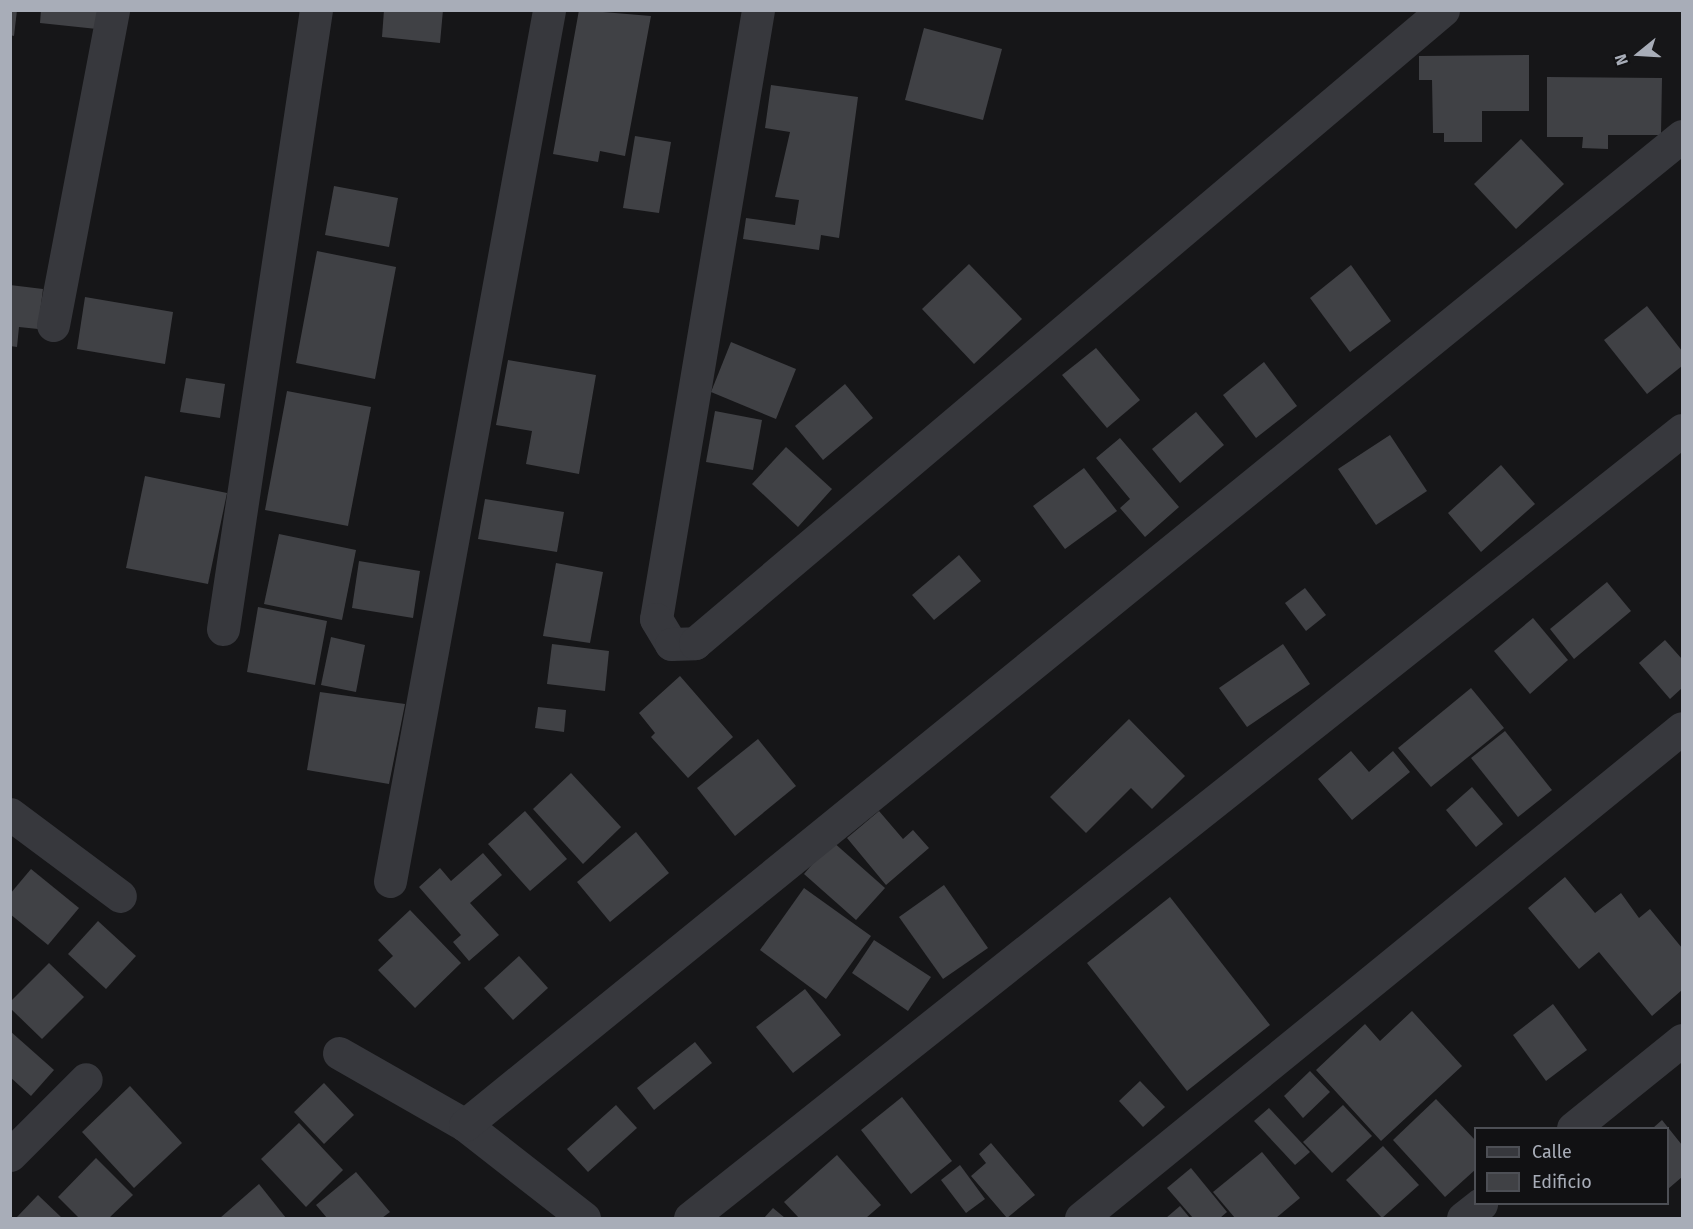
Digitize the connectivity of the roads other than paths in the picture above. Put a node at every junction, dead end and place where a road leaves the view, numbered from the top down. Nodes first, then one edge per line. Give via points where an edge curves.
1 (113, 10) edge
2 (316, 10) edge
3 (549, 10) edge
4 (758, 10) edge
5 (1443, 10) edge
6 (1683, 136) edge
7 (53, 325) dead end
8 (1683, 430) edge
9 (223, 629) dead end
10 (1683, 728) edge
11 (10, 814) edge
12 (390, 881) dead end
13 (120, 896) dead end
14 (1683, 1040) edge
15 (339, 1053) dead end
16 (86, 1079) dead end
17 (465, 1125) junction
18 (1575, 1127) edge
19 (10, 1155) edge
20 (1479, 1205) edge
21 (584, 1218) edge
22 (690, 1218) edge
23 (1081, 1218) edge
24 (1463, 1218) edge

1 - 7 street
2 - 9 street
3 - 12 street
4 - 5 street via 656,619 671,644 695,643
6 - 17 street
8 - 22 street
10 - 23 street
11 - 13 street
14 - 18 street
15 - 17 street
16 - 19 street
17 - 21 street
20 - 24 street

